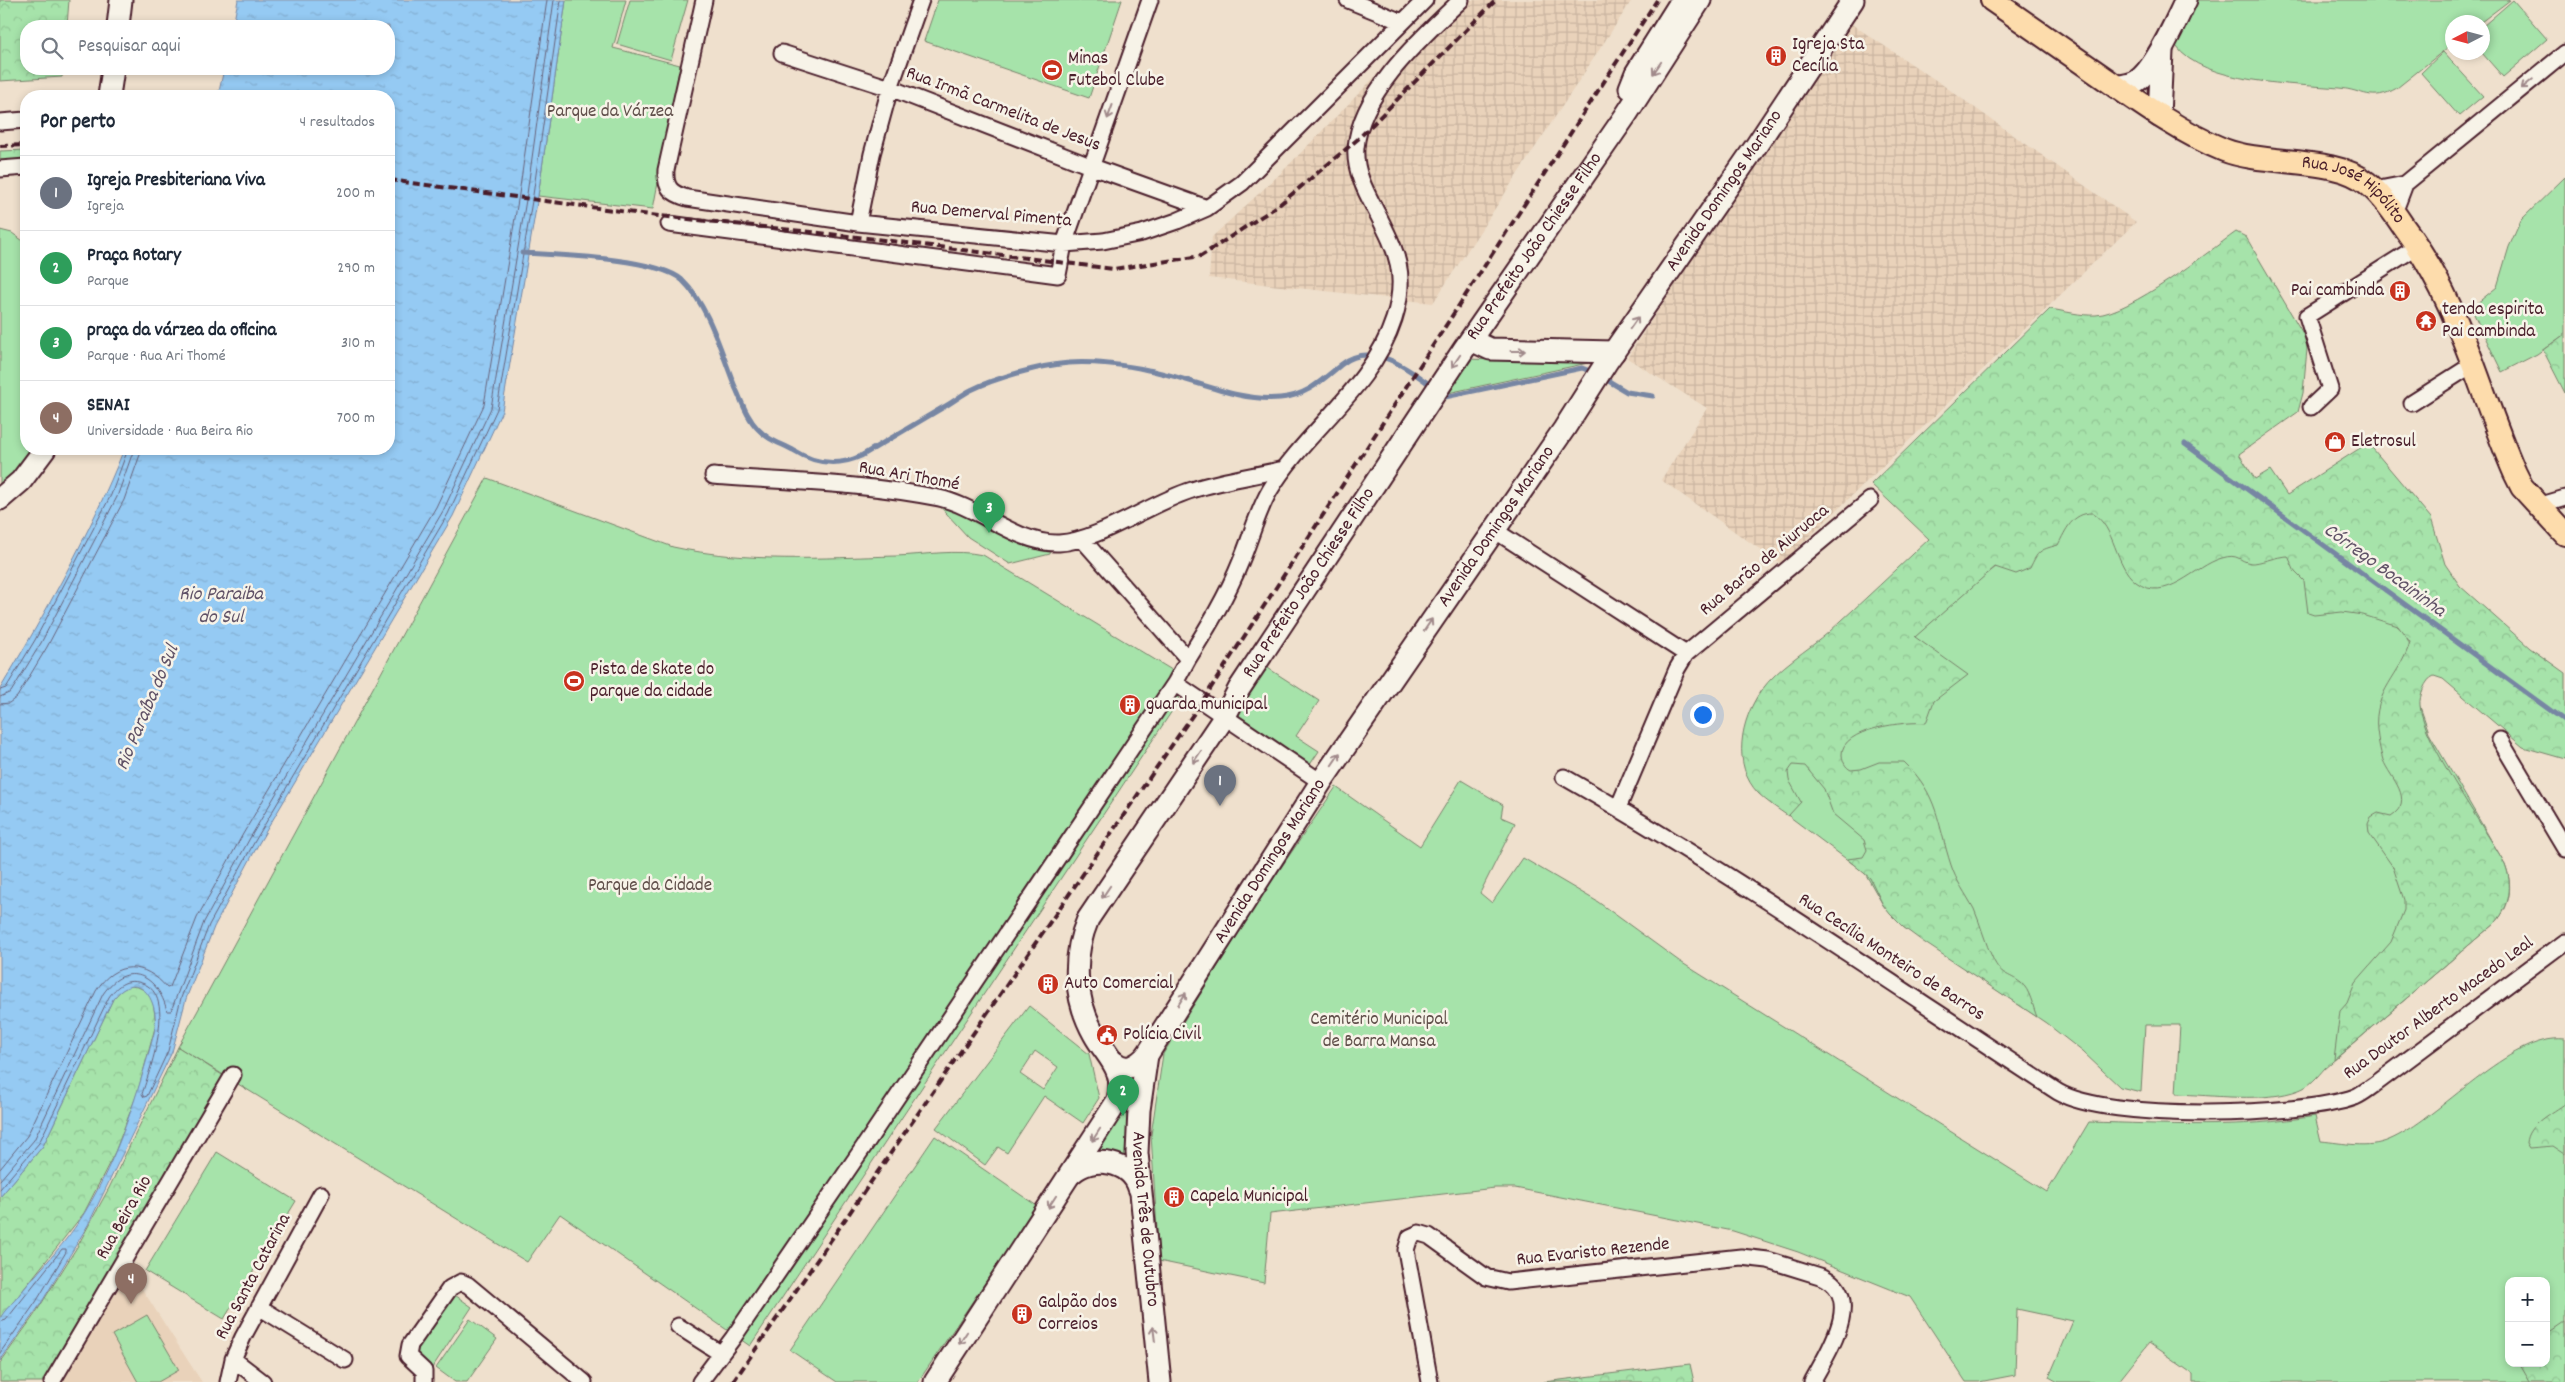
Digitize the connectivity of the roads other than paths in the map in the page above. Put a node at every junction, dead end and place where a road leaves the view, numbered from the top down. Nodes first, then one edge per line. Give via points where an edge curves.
1 (121, 0) edge
2 (704, 0) edge
3 (921, 0) edge
4 (1150, 0) edge
5 (1348, 0) edge
6 (1425, 0) edge
7 (1461, 0) edge
8 (1682, 0) edge
9 (1700, 0) edge
10 (1706, 0) edge
11 (1853, 0) edge
12 (1992, 0) edge
13 (2186, 0) edge
14 (1383, 6) edge
15 (119, 20) edge
16 (1402, 22) junction
17 (1684, 28) junction
18 (2162, 48) junction
19 (782, 53) dead end
20 (2565, 53) edge
21 (112, 75) edge
22 (2116, 87) junction
23 (890, 88) junction
24 (110, 90) edge
25 (1626, 115) junction
26 (2159, 116) junction
27 (20, 120) edge
28 (0, 122) edge
29 (1090, 166) junction
30 (20, 168) edge
31 (0, 170) edge
32 (2406, 184) junction
33 (2374, 190) junction
34 (1207, 208) junction
35 (2394, 213) junction
36 (858, 223) junction
37 (669, 224) dead end
38 (1064, 244) junction
39 (2418, 246) junction
40 (1471, 340) junction
41 (1610, 357) junction
42 (2474, 363) junction
43 (2412, 403) dead end
44 (2311, 407) dead end
45 (40, 455) edge
46 (1284, 469) junction
47 (713, 476) dead end
48 (0, 498) edge
49 (2565, 498) edge
50 (1870, 500) dead end
51 (2538, 506) junction
52 (1494, 530) junction
53 (2565, 534) edge
54 (1082, 539) junction
55 (1686, 654) junction
56 (1188, 659) junction
57 (1175, 683) junction
58 (1224, 716) junction
59 (2500, 740) dead end
60 (1564, 777) dead end
61 (1321, 782) junction
62 (1618, 808) junction
63 (2565, 849) edge
64 (2565, 942) edge
65 (1147, 1055) junction
66 (1114, 1062) junction
67 (233, 1075) dead end
68 (2153, 1110) joint
69 (1075, 1168) junction
70 (1140, 1193) junction
71 (321, 1194) dead end
72 (259, 1307) junction
73 (678, 1326) dead end
74 (720, 1352) junction
75 (233, 1359) junction
76 (345, 1360) dead end
77 (52, 1382) edge
78 (228, 1382) edge
79 (263, 1382) edge
80 (424, 1382) edge
81 (584, 1382) edge
82 (700, 1382) edge
83 (934, 1382) edge
84 (1160, 1382) edge
85 (1430, 1382) edge
86 (1812, 1382) edge

1 - 15 main road
2 - 36 street, Rua Demerval Pimenta via 666,170 667,186 676,195 687,198
3 - 23 street
4 -> 29 street
5 - 14 street
6 - 16 street, Rua Demerval Pimenta
7 - 46 street via 1390,75 1362,118 1356,148 1358,169 1398,258 1401,284 1398,305 1377,356 1354,388
8 - 25 main road via 1636,73 1627,97
9 - 17 main road, Rua Prefeito João Chiesse Filho
10 - 17 main road, Rua Prefeito João Chiesse Filho
41 -> 11 main road, Avenida Domingos Mariano
12 - 22 main road, Rua José Hipólito
13 - 18 main road
14 - 16 street
16 - 34 street, Rua Demerval Pimenta via 1242,183
17 -> 25 main road, Rua Prefeito João Chiesse Filho
18 - 22 main road via 2139,80
18 - 26 main road
19 - 23 street, Rua Irmã Carmelita de Jesus
20 -> 32 street
21 - 24 main road
22 - 26 main road, Rua José Hipólito
23 - 29 street, Rua Irmã Carmelita de Jesus
23 - 36 street
25 - 40 main road, Rua Prefeito João Chiesse Filho
26 - 33 main road, Rua José Hipólito via 2225,151 2262,160 2342,170 2366,182
27 - 28 street
29 - 34 street, Rua Irmã Carmelita de Jesus
29 - 38 street
30 - 31 street
32 - 33 street
32 - 35 street
33 - 35 main road, Rua José Hipólito
34 - 38 street, Rua Demerval Pimenta via 1142,233
35 - 39 main road, Rua José Hipólito
36 - 38 street, Rua Demerval Pimenta
37 - 38 street via 1058,275
39 - 42 main road, Rua José Hipólito via 2448,300
39 - 44 street via 2307,316 2330,389
40 -> 41 main road via 1490,349
40 -> 58 main road, Rua Prefeito João Chiesse Filho
41 - 52 main road, Avenida Domingos Mariano
42 - 43 street
42 - 51 main road, Rua José Hipólito via 2515,473
45 - 48 main road via 21,481
46 - 54 street, Rua Ari Thomé via 1192,490
46 - 56 street via 1269,492 1225,599
47 - 54 street, Rua Ari Thomé via 904,492 972,509 1036,540 1061,543
49 - 51 street
50 - 55 street, Rua Barão de Aiuruoca
51 - 53 main road, Rua José Hipólito
52 - 55 street
61 -> 52 main road, Avenida Domingos Mariano
54 - 56 street
55 - 62 street
56 - 57 street
57 - 58 street
57 - 74 street via 868,1142 733,1338
58 - 61 street
58 -> 66 main road, Rua Prefeito João Chiesse Filho via 1088,919 1080,939 1076,965 1081,1000 1094,1034
59 - 63 street
60 - 62 street, Rua Cecília Monteiro de Barros
65 -> 61 main road, Avenida Domingos Mariano
62 - 68 street, Rua Cecília Monteiro de Barros via 1843,948 2068,1098 2116,1108
64 - 68 street, Rua Doutor Alberto Macedo Leal via 2356,1096 2292,1110
65 - 66 main road via 1131,1067
65 - 70 main road, Avenida Três de Outubro via 1137,1133
66 -> 69 main road, Rua Prefeito João Chiesse Filho via 1120,1082 1118,1100
67 - 77 street, Rua Beira Rio
69 - 70 main road via 1089,1162 1120,1166 1133,1174
69 -> 83 main road, Rua Prefeito João Chiesse Filho
84 -> 70 main road, Avenida Três de Outubro
71 - 72 street, Rua Santa Catarina
72 - 75 street, Rua Santa Catarina
72 - 76 street
73 - 74 street
74 - 82 street
75 - 78 street, Rua Santa Catarina
75 - 79 street
80 - 81 street via 424,1371 408,1356 410,1344 457,1283 468,1285
85 - 86 street, Rua Evaristo Rezende via 1406,1250 1410,1237 1419,1233 1429,1236 1486,1276 1502,1281 1741,1258 1768,1260 1823,1277 1838,1292 1843,1317

